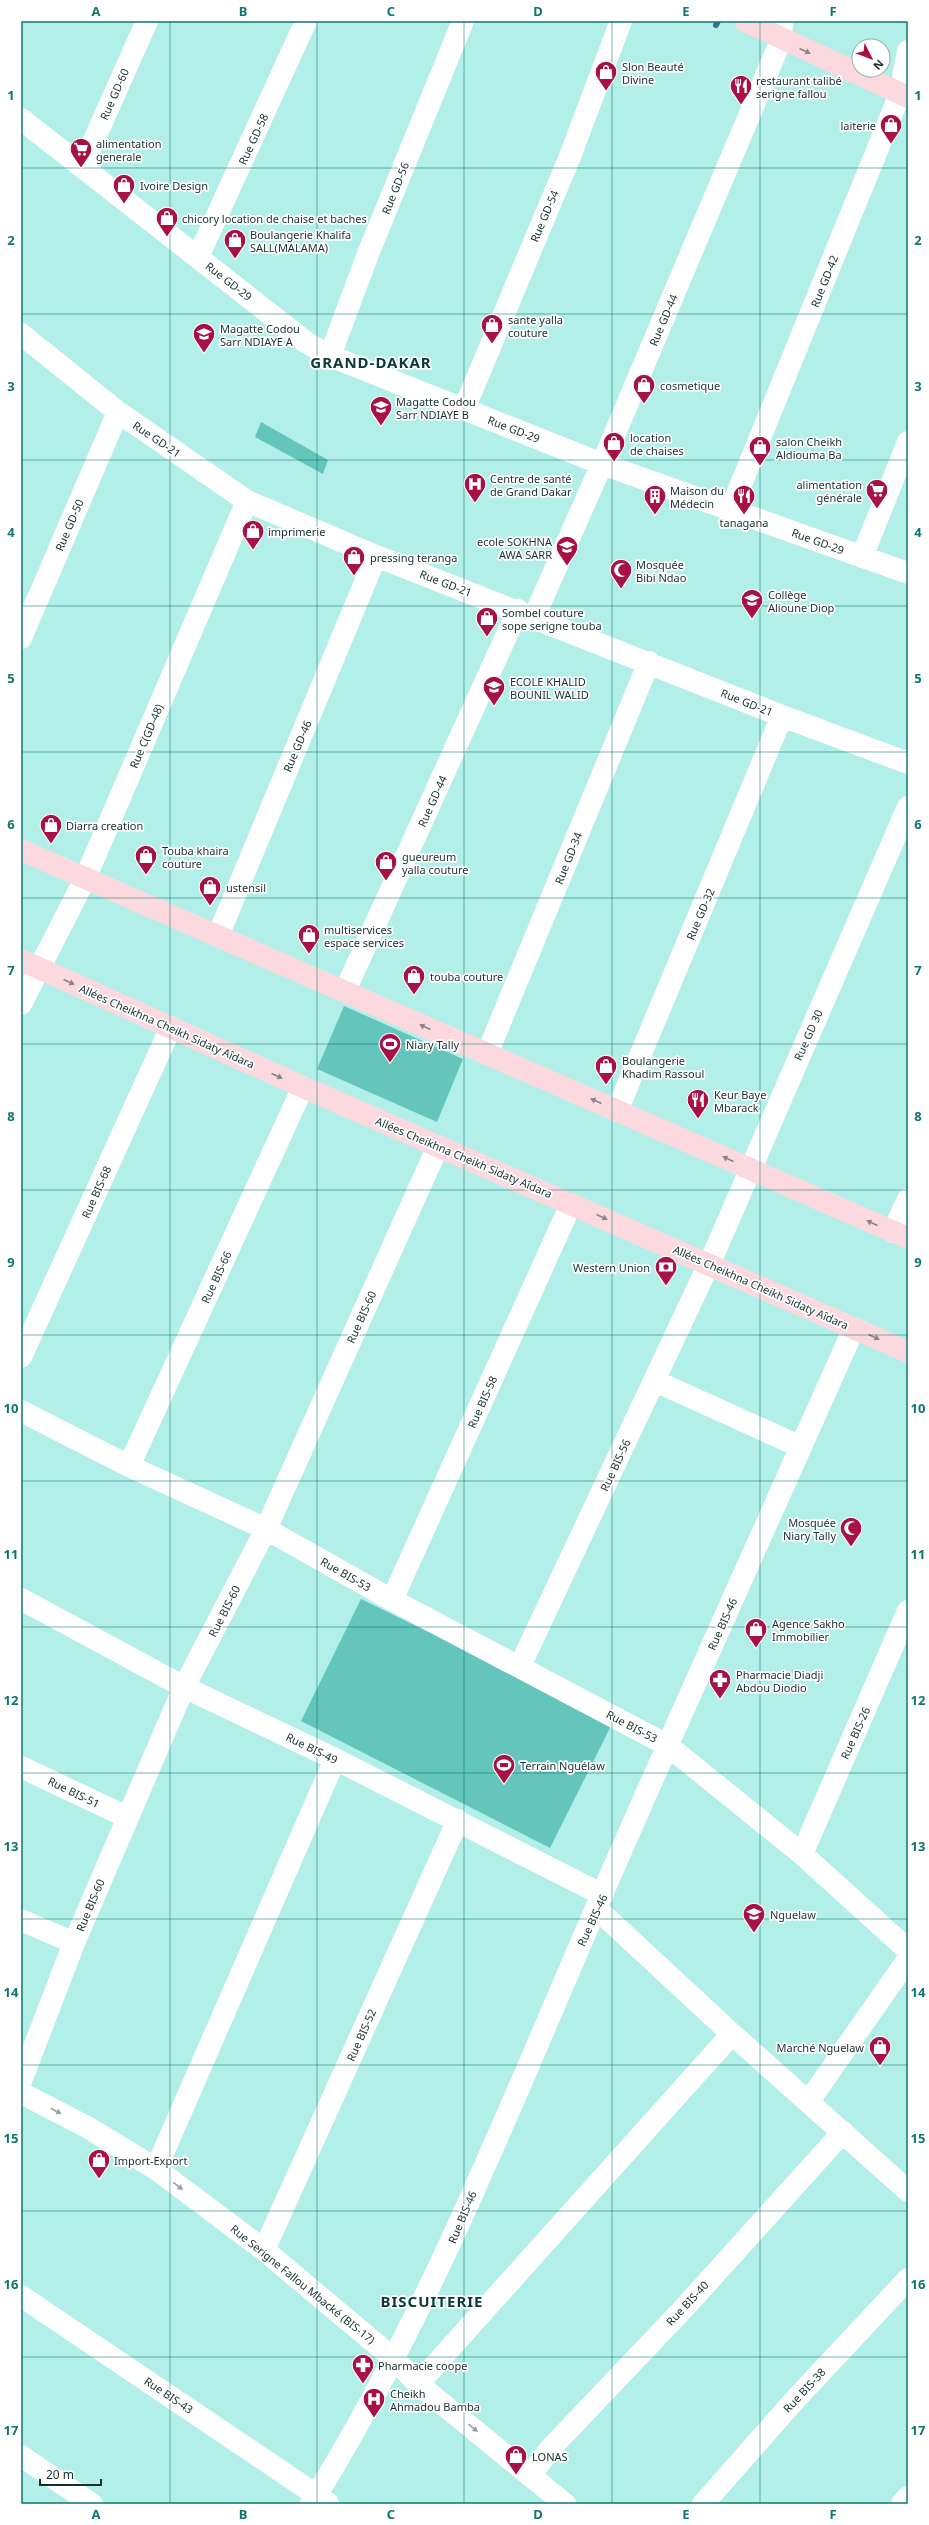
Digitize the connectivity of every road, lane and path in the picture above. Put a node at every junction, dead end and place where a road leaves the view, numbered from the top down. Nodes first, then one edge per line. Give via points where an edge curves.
1 (147, 21) edge
2 (306, 21) edge
3 (463, 21) edge
4 (621, 21) edge
5 (745, 21) edge
6 (782, 30) edge
7 (908, 51) edge
8 (904, 95) edge
9 (21, 119) edge
10 (82, 167) junction
11 (198, 257) junction
12 (21, 334) edge
13 (330, 356) junction
14 (464, 409) junction
15 (118, 412) junction
16 (908, 442) edge
17 (602, 464) junction
18 (247, 500) junction
19 (731, 509) junction
20 (376, 556) junction
21 (862, 556) junction
22 (908, 573) edge
23 (526, 614) junction
24 (21, 638) edge
25 (649, 662) junction
26 (782, 716) junction
27 (908, 763) edge
28 (908, 807) edge
29 (21, 850) edge
30 (83, 882) junction
31 (218, 936) junction
32 (35, 961) edge
33 (345, 991) junction
34 (21, 1004) edge
35 (171, 1027) junction
36 (487, 1054) junction
37 (303, 1087) junction
38 (617, 1111) junction
39 (438, 1146) junction
40 (748, 1175) junction
41 (908, 1199) edge
42 (571, 1204) junction
43 (900, 1235) edge
44 (712, 1257) junction
45 (854, 1328) junction
46 (908, 1352) edge
47 (21, 1357) edge
48 (654, 1381) junction
49 (21, 1411) edge
50 (800, 1447) junction
51 (129, 1466) junction
52 (266, 1529) junction
53 (21, 1599) edge
54 (392, 1600) junction
55 (908, 1611) edge
56 (520, 1666) junction
57 (184, 1687) junction
58 (667, 1745) junction
59 (335, 1759) junction
60 (21, 1766) edge
61 (127, 1817) junction
62 (458, 1820) junction
63 (802, 1854) junction
64 (600, 1902) junction
65 (21, 1920) edge
66 (74, 1944) junction
67 (908, 1950) edge
68 (908, 1959) edge
69 (732, 2034) junction
70 (21, 2081) edge
71 (21, 2093) edge
72 (809, 2102) junction
73 (843, 2132) junction
74 (156, 2169) junction
75 (908, 2191) edge
76 (264, 2250) junction
77 (908, 2279) edge
78 (21, 2296) edge
79 (394, 2359) junction
80 (418, 2384) junction
81 (21, 2456) edge
82 (531, 2475) junction
83 (908, 2498) edge
84 (319, 2501) edge
85 (92, 2504) edge
86 (565, 2504) edge
87 (703, 2504) edge
88 (902, 2504) edge

1 - 10 street, Rue GD-60
2 - 11 street, Rue GD-58
3 - 13 street, Rue GD-56 via 368,254
4 - 14 street, Rue GD-54 via 569,159
5 - 6 main road
6 -> 8 main road
6 - 17 street, Rue GD-44
7 - 8 street, Rue GD-42
8 - 19 street, Rue GD-42
9 - 10 street, Rue GD-29
10 - 11 street, Rue GD-29
11 - 13 street, Rue GD-29 via 307,343
12 - 15 street, Rue GD-21
13 - 14 street, Rue GD-29
14 - 17 street, Rue GD-29
15 - 18 street, Rue GD-21
15 - 24 street, Rue GD-50
16 - 21 street
17 - 19 street, Rue GD-29
17 - 23 street, Rue GD-44
18 - 20 street, Rue GD-21
18 - 30 street, Rue C(GD-48)
19 - 21 street, Rue GD-29
20 - 23 street, Rue GD-21
20 - 31 street, Rue GD-46
21 - 22 street, Rue GD-29
23 - 25 street, Rue GD-21
23 - 33 street, Rue GD-44
25 - 26 street, Rue GD-21
25 - 36 street, Rue GD-34
26 - 27 street, Rue GD-21
26 - 38 street, Rue GD-32
28 - 40 street, Rue GD 30
29 - 30 main road
30 - 31 main road
30 - 32 street, Rue C(GD-48)
31 - 33 main road
32 - 34 street, Rue C(GD-48)
32 -> 35 main road, Allées Cheikhna Cheikh Sidaty Aîdara
36 -> 33 main road
35 -> 37 main road, Allées Cheikhna Cheikh Sidaty Aîdara
35 - 47 street, Rue BIS-68
38 -> 36 main road
37 - 39 main road, Allées Cheikhna Cheikh Sidaty Aîdara
37 - 51 street, Rue BIS-66
40 -> 38 main road
39 - 42 main road, Allées Cheikhna Cheikh Sidaty Aîdara
39 - 52 street, Rue BIS-60
43 -> 40 main road
40 - 44 street, Rue GD 30
41 - 43 street
42 -> 44 main road, Allées Cheikhna Cheikh Sidaty Aîdara
42 - 54 street, Rue BIS-58
44 - 45 main road, Allées Cheikhna Cheikh Sidaty Aîdara
44 - 48 street, Rue BIS-56
45 -> 46 main road, Allées Cheikhna Cheikh Sidaty Aîdara
45 - 50 street, Rue BIS-46
48 - 50 street
48 - 56 street, Rue BIS-56
49 - 51 street, Rue BIS-53
50 - 58 street, Rue BIS-46
51 - 52 street, Rue BIS-53
52 - 54 street, Rue BIS-53
52 - 57 street, Rue BIS-60
53 - 57 street, Rue BIS-49
54 - 56 street, Rue BIS-53
55 - 63 street, Rue BIS-26
56 - 58 street, Rue BIS-53
57 - 59 street, Rue BIS-49
57 - 61 street, Rue BIS-60
58 - 63 street, Rue BIS-53
58 - 64 street, Rue BIS-46
59 - 62 street, Rue BIS-49
59 - 74 street
60 - 61 street, Rue BIS-51
61 - 66 street, Rue BIS-60
62 - 64 street, Rue BIS-49
62 - 76 street, Rue BIS-52
63 - 67 street, Rue BIS-53
64 - 69 street, Rue BIS-49
64 - 79 street, Rue BIS-46 via 449,2248
65 - 66 street
66 - 70 street, Rue BIS-60
68 - 72 street
69 - 72 street, Rue BIS-49
69 - 80 street
71 -> 74 street, Rue Serigne Fallou Mbacké (BIS-17) via 87,2127
72 - 73 street, Rue BIS-49
73 - 75 street, Rue BIS-49
73 - 82 street, Rue BIS-40 via 555,2444
74 -> 76 street, Rue Serigne Fallou Mbacké (BIS-17)
76 - 79 street, Rue Serigne Fallou Mbacké (BIS-17)
77 - 87 street, Rue BIS-38 via 792,2402
78 - 84 street, Rue BIS-43
79 - 80 street, Rue Serigne Fallou Mbacké (BIS-17)
79 - 84 street, Rue BIS-46
80 -> 82 street, Rue Serigne Fallou Mbacké (BIS-17)
81 - 85 street
82 - 86 street, Rue Serigne Fallou Mbacké (BIS-17)
83 - 88 street

